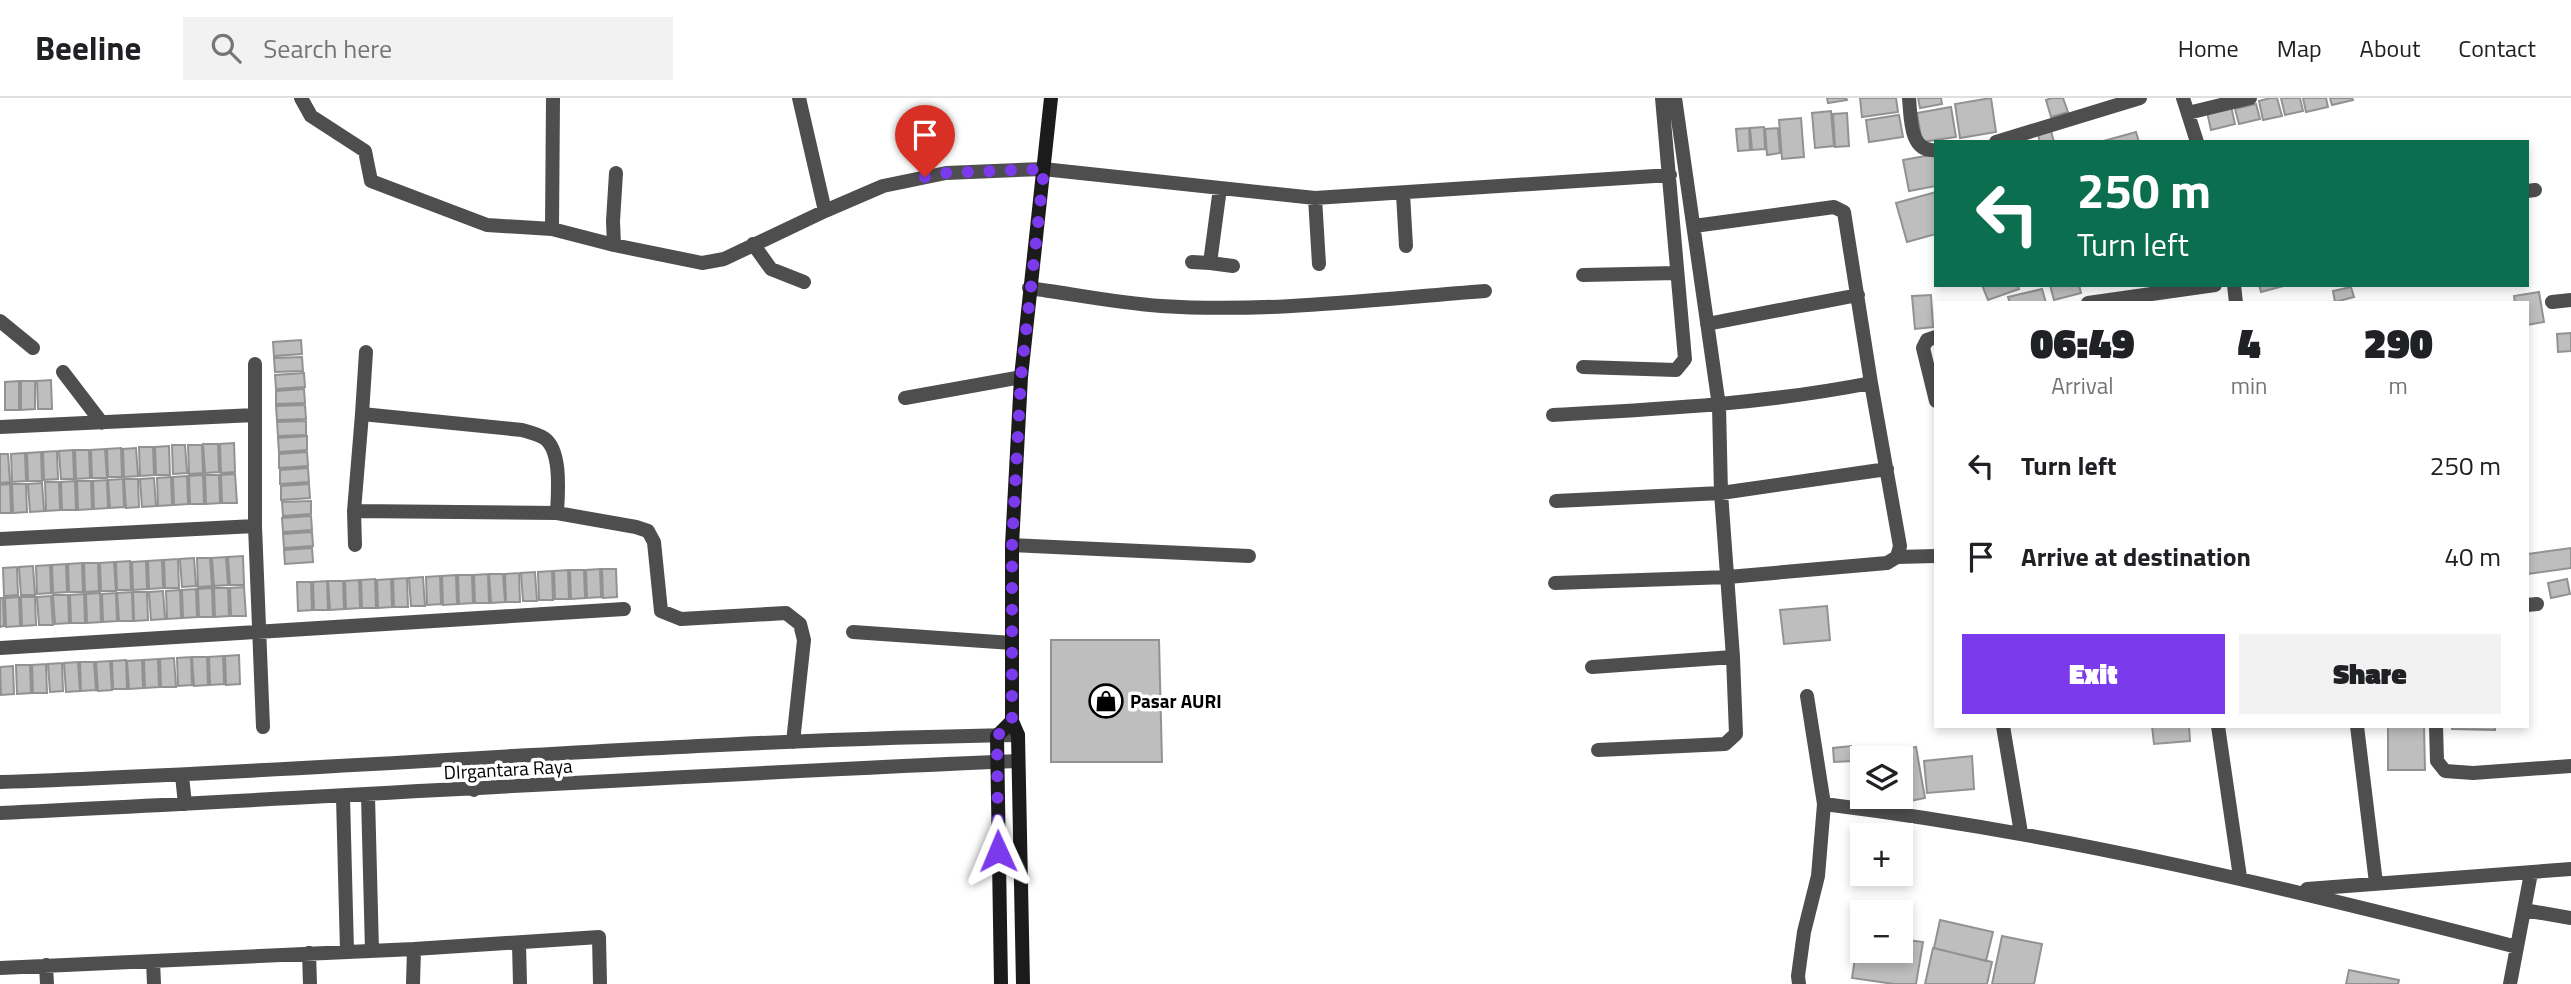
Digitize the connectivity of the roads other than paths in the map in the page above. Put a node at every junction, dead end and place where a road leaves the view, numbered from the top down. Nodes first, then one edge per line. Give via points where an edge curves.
1 (301, 98) edge
2 (553, 98) edge
3 (799, 98) edge
4 (1051, 98) edge
5 (1662, 98) edge
6 (1675, 98) edge
7 (1909, 98) edge
8 (2140, 98) edge
9 (2183, 98) edge
10 (2250, 98) edge
11 (2188, 113) junction
12 (2003, 140) edge
13 (2196, 140) edge
14 (1934, 150) edge
15 (1044, 169) junction
16 (616, 173) dead end
17 (1670, 175) junction
18 (1220, 188) junction
19 (1403, 194) junction
20 (1315, 198) junction
21 (825, 211) junction
22 (1693, 226) junction
23 (552, 229) junction
24 (753, 244) junction
25 (614, 245) junction
26 (1406, 246) dead end
27 (1192, 262) dead end
28 (1210, 263) junction
29 (1320, 264) dead end
30 (1233, 266) dead end
31 (1677, 273) junction
32 (1583, 275) dead end
33 (804, 282) dead end
34 (2205, 287) edge
35 (1029, 288) junction
36 (1485, 292) dead end
37 (1858, 295) junction
38 (2157, 297) edge
39 (2571, 300) edge
40 (2111, 301) edge
41 (2552, 302) dead end
42 (0, 321) edge
43 (1707, 324) junction
44 (1934, 338) edge
45 (33, 348) dead end
46 (366, 352) dead end
47 (255, 364) dead end
48 (1583, 368) dead end
49 (63, 372) dead end
50 (1021, 377) junction
51 (1871, 383) junction
52 (1934, 393) edge
53 (905, 398) dead end
54 (1719, 406) junction
55 (362, 414) junction
56 (255, 415) junction
57 (1553, 415) dead end
58 (102, 423) junction
59 (0, 427) edge
60 (1888, 469) junction
61 (1721, 493) junction
62 (1556, 500) dead end
63 (354, 511) junction
64 (556, 513) junction
65 (254, 526) junction
66 (0, 539) edge
67 (355, 545) dead end
68 (1012, 545) junction
69 (1249, 556) dead end
70 (1934, 556) edge
71 (1897, 558) junction
72 (1728, 577) junction
73 (1555, 583) dead end
74 (624, 609) dead end
75 (258, 630) junction
76 (853, 632) dead end
77 (1012, 643) junction
78 (0, 648) edge
79 (1733, 657) junction
80 (1592, 667) dead end
81 (1807, 696) dead end
82 (1012, 721) junction
83 (263, 727) dead end
84 (2003, 728) edge
85 (2218, 728) edge
86 (2357, 728) edge
87 (2435, 728) edge
88 (1018, 735) junction
89 (997, 736) junction
90 (891, 739) junction
91 (793, 743) junction
92 (1598, 750) dead end
93 (472, 759) junction
94 (1018, 761) junction
95 (997, 762) junction
96 (891, 765) junction
97 (2571, 766) edge
98 (182, 776) junction
99 (0, 782) edge
100 (474, 790) junction
101 (368, 796) junction
102 (342, 797) junction
103 (185, 804) junction
104 (1824, 804) junction
105 (0, 813) edge
106 (2021, 833) junction
107 (2571, 869) edge
108 (2531, 873) junction
109 (2240, 877) junction
110 (2376, 883) junction
111 (2298, 890) junction
112 (2524, 910) junction
113 (2571, 918) edge
114 (519, 944) junction
115 (2517, 947) junction
116 (414, 949) junction
117 (347, 951) junction
118 (372, 951) junction
119 (309, 953) junction
120 (153, 961) junction
121 (46, 965) junction
122 (0, 968) edge
123 (47, 984) edge
124 (154, 984) edge
125 (310, 984) edge
126 (413, 984) edge
127 (520, 984) edge
128 (600, 984) edge
129 (1001, 984) edge
130 (1023, 984) edge
131 (1799, 984) edge
132 (2510, 984) edge

1 - 23 street via 311,116 365,152 371,181 487,225
2 - 23 street
3 - 21 street
4 - 15 main road
5 - 17 street
6 - 22 street
7 - 14 street via 1913,136 1922,148
8 - 12 street
9 - 11 street
10 - 11 street
11 - 13 street
15 - 18 street
15 - 21 street via 946,173 883,186
15 - 35 main road
16 - 25 street
17 - 19 street
17 - 31 street
18 - 20 street
18 - 28 street
19 - 20 street
19 - 26 street
20 - 29 street
21 - 24 street
22 - 37 street via 1834,207 1844,212
22 - 43 street
23 - 25 street
24 - 25 street via 724,260 702,263
24 - 33 street via 771,270
27 - 28 street
28 - 30 street
31 - 32 street
31 - 48 street via 1685,359 1676,370
34 - 38 street
35 - 36 street via 1160,306 1214,307
35 - 50 main road
37 - 43 street
37 - 51 street
38 - 40 street
39 - 41 street
42 - 45 street
43 - 54 street
44 - 52 street via 1923,348
46 - 55 street
47 - 56 street
49 - 58 street
50 - 53 street
50 - 68 main road
51 - 54 street
51 - 60 street
54 - 57 street
54 - 61 street
55 - 63 street
55 - 64 street via 523,430 544,438 554,452
56 - 58 street
56 - 65 street
58 - 59 street
60 - 61 street
60 - 71 street via 1900,547
61 - 62 street
61 - 72 street
63 - 64 street
63 - 67 street
64 - 91 street via 648,531 654,541 661,611 681,619 786,613 800,624 804,640
65 - 66 street
65 - 75 street
68 - 69 street
68 - 77 main road
70 - 71 street
71 - 72 street via 1888,563
72 - 73 street
72 - 79 street
74 - 75 street
75 - 78 street
75 - 83 street
76 - 77 street
77 - 82 main road
79 - 80 street
79 - 92 street via 1735,734 1725,744
81 - 104 street
82 - 88 main road
82 - 89 main road
84 - 106 street
85 - 109 street
86 - 110 street
87 - 97 street via 2437,761 2445,771
88 - 89 street, DIrgantara Raya
88 - 94 main road
89 - 90 street, DIrgantara Raya
89 - 95 main road
90 - 91 street, DIrgantara Raya
90 - 96 street
91 - 93 street, DIrgantara Raya
93 - 98 street, DIrgantara Raya
93 - 100 street
94 - 95 street, DIrgantara Raya
94 - 130 main road
95 - 96 street, DIrgantara Raya
95 - 129 main road
96 - 100 street, DIrgantara Raya
98 - 99 street, DIrgantara Raya
98 - 103 street
100 - 101 street, DIrgantara Raya
101 - 102 street, DIrgantara Raya
101 - 118 street
102 - 103 street, DIrgantara Raya
102 - 117 street
103 - 105 street, DIrgantara Raya
104 - 106 street
104 - 131 street via 1818,876 1804,932
106 - 109 street
107 - 108 street
108 - 110 street
108 - 112 street
109 - 111 street
110 - 111 street
111 - 115 street
112 - 113 street
112 - 115 street
114 - 116 street
114 - 127 street
114 - 128 street via 599,937
115 - 132 street
116 - 118 street
116 - 126 street
117 - 118 street
117 - 119 street
119 - 120 street
119 - 125 street
120 - 121 street
120 - 124 street
121 - 122 street
121 - 123 street

